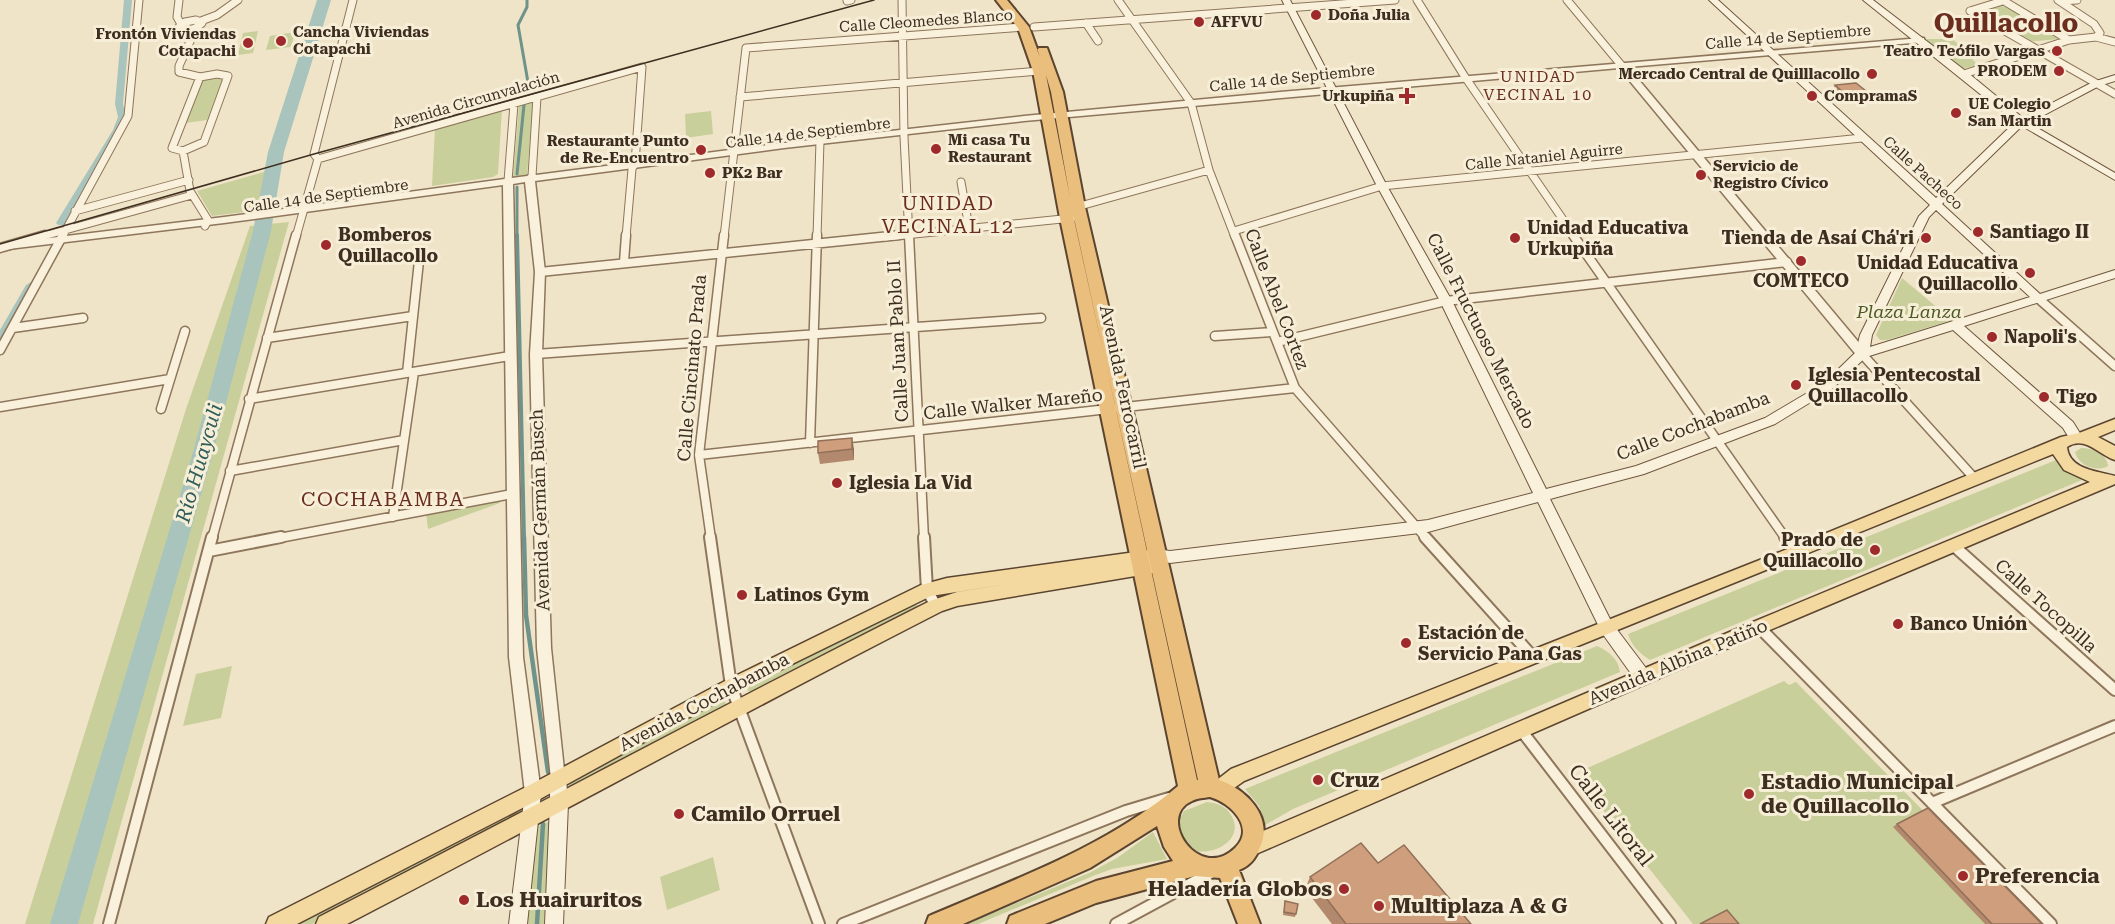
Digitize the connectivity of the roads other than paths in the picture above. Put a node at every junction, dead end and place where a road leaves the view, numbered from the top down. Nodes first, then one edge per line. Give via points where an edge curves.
1 (139, 0) edge
2 (179, 0) edge
3 (238, 0) edge
4 (353, 0) edge
5 (902, 0) edge
6 (1000, 0) edge
7 (1012, 0) edge
8 (1118, 0) edge
9 (1395, 0) edge
10 (1417, 0) edge
11 (1567, 0) edge
12 (1713, 0) edge
13 (1867, 0) edge
14 (2005, 0) edge
15 (2059, 0) edge
16 (2077, 0) edge
17 (1288, 4) edge
18 (1131, 19) junction
19 (201, 21) junction
20 (1086, 23) junction
21 (182, 24) junction
22 (1028, 27) junction
23 (196, 28) junction
24 (903, 36) junction
25 (2096, 37) junction
26 (1921, 40) junction
27 (2069, 40) junction
28 (1098, 41) dead end
29 (2115, 42) edge
30 (746, 48) joint
31 (2034, 50) junction
32 (1770, 53) junction
33 (1622, 66) junction
34 (1040, 71) junction
35 (1964, 74) junction
36 (200, 76) junction
37 (2115, 78) edge
38 (1467, 80) junction
39 (902, 81) junction
40 (2096, 84) junction
41 (1333, 92) junction
42 (2115, 94) edge
43 (537, 97) junction
44 (740, 97) junction
45 (514, 104) junction
46 (1192, 106) junction
47 (1056, 119) junction
48 (2023, 123) junction
49 (904, 134) junction
50 (1862, 138) junction
51 (820, 144) junction
52 (183, 151) junction
53 (734, 155) junction
54 (1696, 155) junction
55 (318, 159) junction
56 (633, 166) junction
57 (1209, 170) junction
58 (1529, 172) junction
59 (2115, 177) edge
60 (531, 179) junction
61 (189, 180) junction
62 (960, 182) dead end
63 (508, 183) junction
64 (1382, 186) junction
65 (192, 195) junction
66 (1937, 205) junction
67 (75, 211) junction
68 (302, 212) junction
69 (1073, 213) junction
70 (207, 223) junction
71 (969, 228) junction
72 (1233, 231) junction
73 (909, 234) junction
74 (62, 238) junction
75 (816, 244) junction
76 (1, 248) edge
77 (722, 253) junction
78 (419, 261) dead end
79 (624, 262) junction
80 (1787, 262) junction
81 (540, 272) junction
82 (2115, 274) edge
83 (1606, 281) junction
84 (2039, 299) junction
85 (1446, 301) junction
86 (413, 316) junction
87 (83, 318) dead end
88 (1041, 318) dead end
89 (1955, 325) junction
90 (13, 328) junction
91 (913, 328) junction
92 (185, 332) dead end
93 (1273, 332) junction
94 (814, 334) junction
95 (1215, 336) dead end
96 (267, 338) junction
97 (710, 342) junction
98 (1277, 342) junction
99 (0, 350) edge
100 (536, 354) junction
101 (1862, 354) junction
102 (510, 356) junction
103 (2115, 366) edge
104 (411, 372) junction
105 (170, 379) junction
106 (1295, 388) junction
107 (249, 399) junction
108 (0, 407) edge
109 (161, 409) dead end
110 (1116, 410) junction
111 (2115, 424) edge
112 (919, 430) junction
113 (2078, 438) junction
114 (404, 440) junction
115 (810, 442) junction
116 (1717, 442) junction
117 (2060, 445) junction
118 (2115, 454) edge
119 (699, 455) junction
120 (230, 471) junction
121 (1975, 479) junction
122 (2112, 479) edge
123 (513, 494) junction
124 (1543, 496) junction
125 (393, 517) junction
126 (1416, 527) junction
127 (1954, 546) junction
128 (209, 551) junction
129 (1796, 553) junction
130 (1162, 559) junction
131 (1140, 563) junction
132 (927, 591) junction
133 (936, 606) junction
134 (1760, 627) junction
135 (1607, 628) junction
136 (1533, 657) junction
137 (1643, 677) junction
138 (731, 686) junction
139 (2115, 690) edge
140 (737, 707) junction
141 (2115, 726) edge
142 (1521, 730) junction
143 (558, 779) junction
144 (1215, 788) junction
145 (533, 793) junction
146 (1181, 797) junction
147 (1932, 803) junction
148 (559, 804) junction
149 (528, 820) junction
150 (1249, 847) junction
151 (1197, 865) junction
152 (1224, 867) junction
153 (1119, 923) edge
154 (108, 924) edge
155 (276, 924) edge
156 (326, 924) edge
157 (519, 924) edge
158 (554, 924) edge
159 (819, 924) edge
160 (843, 924) edge
161 (937, 924) edge
162 (1018, 924) edge
163 (1249, 924) edge
164 (1670, 924) edge
165 (2051, 924) edge

1 - 67 street via 128,116
2 - 21 street via 177,17
3 - 19 street
4 - 55 street via 314,154
5 - 24 street, Calle Juan Pablo II
6 - 22 highway, Avenida Ferrocarril
7 - 22 highway, Avenida Ferrocarril
8 - 18 street, Calle Abel Cortez
9 - 17 street, Calle Cleomedes Blanco
10 - 38 street
11 - 33 street
12 - 32 main road, Calle Pacheco
13 - 26 main road
14 - 27 street
14 - 31 street via 1970,11
15 - 16 street
15 - 25 street via 2094,24 2100,33
17 - 18 street, Calle Cleomedes Blanco
17 - 41 main road, Calle Fructuoso Mercado
18 - 20 street, Calle Cleomedes Blanco
18 - 46 street, Calle Abel Cortez
19 - 21 street
19 - 23 street
20 - 22 street, Calle Cleomedes Blanco
20 - 28 street
21 - 23 street via 178,28 181,30
22 - 24 street, Calle Cleomedes Blanco
22 - 34 highway, Avenida Ferrocarril
22 - 47 highway, Avenida Ferrocarril via 1051,70
23 - 36 street via 179,72
24 - 30 street, Calle Cleomedes Blanco
24 - 39 street, Calle Juan Pablo II
25 - 27 street
25 - 29 street
26 - 32 street, Calle 14 de Septiembre
26 - 35 main road
27 - 31 street
30 - 44 street, Calle Cincinato Prada
31 - 35 street
31 - 40 street
32 - 33 street, Calle 14 de Septiembre
32 - 50 main road, Calle Pacheco
33 - 38 street, Calle 14 de Septiembre
33 - 54 street
34 - 39 street
34 - 47 highway, Avenida Ferrocarril
35 - 48 main road
36 - 52 street via 172,148
36 - 52 street via 228,76 204,142
37 - 40 main road, Calle Cochabamba
38 - 41 street, Calle 14 de Septiembre
38 - 58 street
39 - 44 street
39 - 49 street, Calle Juan Pablo II
40 - 42 street
40 - 48 main road, Calle Cochabamba
41 - 46 street, Calle 14 de Septiembre
41 - 64 main road, Calle Fructuoso Mercado
43 - 45 street, Avenida Circunvalación
43 - 56 street, Avenida Circunvalación via 642,67
43 - 60 street, Avenida Germán Busch
44 - 53 street, Calle Cincinato Prada
45 - 55 street, Avenida Circunvalación
45 - 63 street, Avenida Germán Busch
46 - 47 street, Calle 14 de Septiembre
46 - 57 street, Calle Abel Cortez
47 - 49 street, Calle 14 de Septiembre
47 - 69 highway, Avenida Ferrocarril
48 - 59 main road
48 - 66 main road, Calle Cochabamba
49 - 51 street, Calle 14 de Septiembre
49 - 73 street, Calle Juan Pablo II
50 - 54 street, Calle Nataniel Aguirre
50 - 66 main road, Calle Pacheco
51 - 53 street, Calle 14 de Septiembre
51 - 75 street
52 - 61 street
53 - 56 street, Calle 14 de Septiembre
53 - 77 street, Calle Cincinato Prada
54 - 58 street, Calle Nataniel Aguirre
54 - 80 street
55 - 68 street
56 - 60 street, Calle 14 de Septiembre
56 - 79 street
57 - 69 street
57 - 72 street, Calle Abel Cortez
58 - 64 street, Calle Nataniel Aguirre
58 - 83 street
60 - 63 street, Calle 14 de Septiembre
60 - 81 street, Avenida Germán Busch
61 - 65 street
61 - 67 street
62 - 71 street
63 - 68 street, Calle 14 de Septiembre
63 - 102 street, Avenida Germán Busch
64 - 72 street, Calle Nataniel Aguirre
64 - 85 main road, Calle Fructuoso Mercado
65 - 70 street
65 - 74 street
66 - 84 main road, Calle Pacheco
66 - 101 main road, Calle Cochabamba via 1924,216 1866,335
67 - 74 street
68 - 70 street, Calle 14 de Septiembre
68 - 96 street
69 - 71 street
69 - 110 highway, Avenida Ferrocarril
70 - 74 street, Calle 14 de Septiembre
71 - 73 street
72 - 93 street, Calle Abel Cortez
73 - 75 street
73 - 91 street, Calle Juan Pablo II
74 - 76 street, Calle 14 de Septiembre
74 - 76 street
74 - 90 street
75 - 77 street
75 - 94 street
77 - 79 street
77 - 97 street, Calle Cincinato Prada
78 - 86 street
79 - 81 street
80 - 83 street
80 - 101 street
81 - 100 street, Avenida Germán Busch
82 - 84 main road
83 - 85 street
83 - 116 street
84 - 89 main road
84 - 103 street, Calle Pacheco
85 - 98 street
85 - 124 main road, Calle Fructuoso Mercado
86 - 96 street
86 - 104 street
87 - 90 street
88 - 91 street
89 - 101 main road
89 - 113 main road
90 - 99 street
91 - 94 street
91 - 112 street, Calle Juan Pablo II
92 - 105 street
93 - 95 street
93 - 98 street, Calle Abel Cortez
94 - 97 street
94 - 115 street
96 - 107 street
97 - 100 street
97 - 119 street, Calle Cincinato Prada
98 - 106 street, Calle Abel Cortez
100 - 143 street, Avenida Germán Busch via 545,661
101 - 116 main road, Calle Cochabamba via 1804,402 1770,421
101 - 121 street
102 - 104 street
102 - 123 street, Avenida Germán Busch
104 - 107 street
104 - 114 street
105 - 108 street
105 - 109 street
106 - 110 street, Calle Walker Mareño
106 - 126 street, Calle Abel Cortez
107 - 120 street
110 - 112 street, Calle Walker Mareño
110 - 130 highway, Avenida Ferrocarril
110 - 131 highway, Avenida Ferrocarril
111 - 113 main road
112 - 115 street, Calle Walker Mareño
112 - 132 street, Calle Juan Pablo II
113 - 117 main road
113 - 118 main road via 2102,445
114 - 120 street
114 - 125 street
115 - 119 street, Calle Walker Mareño
116 - 124 main road, Calle Cochabamba via 1639,470
116 - 129 street
117 - 121 main road
117 - 122 main road via 2062,457 2076,470 2096,479
119 - 138 street, Calle Cincinato Prada
120 - 128 street
121 - 129 main road
122 - 127 main road, Avenida Albina Patiño
123 - 125 street
123 - 145 street, Avenida Germán Busch via 516,657
124 - 126 main road, Calle Cochabamba
124 - 135 main road, Calle Fructuoso Mercado
125 - 128 street
126 - 130 main road, Calle Cochabamba
126 - 136 street, Calle Abel Cortez
127 - 134 main road, Avenida Albina Patiño
127 - 139 street, Calle Tocopilla
128 - 154 street
129 - 135 main road
130 - 131 main road, Avenida Cochabamba
130 - 144 highway, Avenida Ferrocarril
131 - 132 main road, Avenida Cochabamba via 946,585
131 - 133 main road, Avenida Cochabamba
131 - 146 highway, Avenida Ferrocarril
132 - 133 street, Calle Juan Pablo II
132 - 138 main road, Avenida Cochabamba
133 - 140 main road, Avenida Cochabamba
134 - 137 main road, Avenida Albina Patiño
134 - 147 street
135 - 136 main road
135 - 137 main road, Calle Fructuoso Mercado
136 - 144 main road via 1238,775
137 - 142 main road, Avenida Albina Patiño
138 - 140 street, Calle Cincinato Prada
138 - 143 main road, Avenida Cochabamba
140 - 148 main road, Avenida Cochabamba
140 - 159 street, Calle Cincinato Prada
141 - 147 street
142 - 150 main road, Avenida Albina Patiño
142 - 164 street, Calle Litoral
143 - 145 main road, Avenida Cochabamba
143 - 148 main road, Avenida Germán Busch
144 - 146 highway
144 - 150 highway via 1241,802 1250,815 1253,832
145 - 149 main road, Avenida Germán Busch
145 - 155 main road, Avenida Cochabamba
146 - 151 highway via 1167,824 1171,843 1184,858
146 - 160 street via 1115,816
146 - 161 highway via 1082,861
147 - 165 street
148 - 149 main road, Avenida Cochabamba
148 - 158 main road, Avenida Germán Busch
149 - 156 main road, Avenida Cochabamba
149 - 157 main road, Avenida Germán Busch
150 - 152 highway via 1241,858
151 - 152 highway
151 - 162 highway via 1096,892
152 - 153 street
152 - 163 highway

